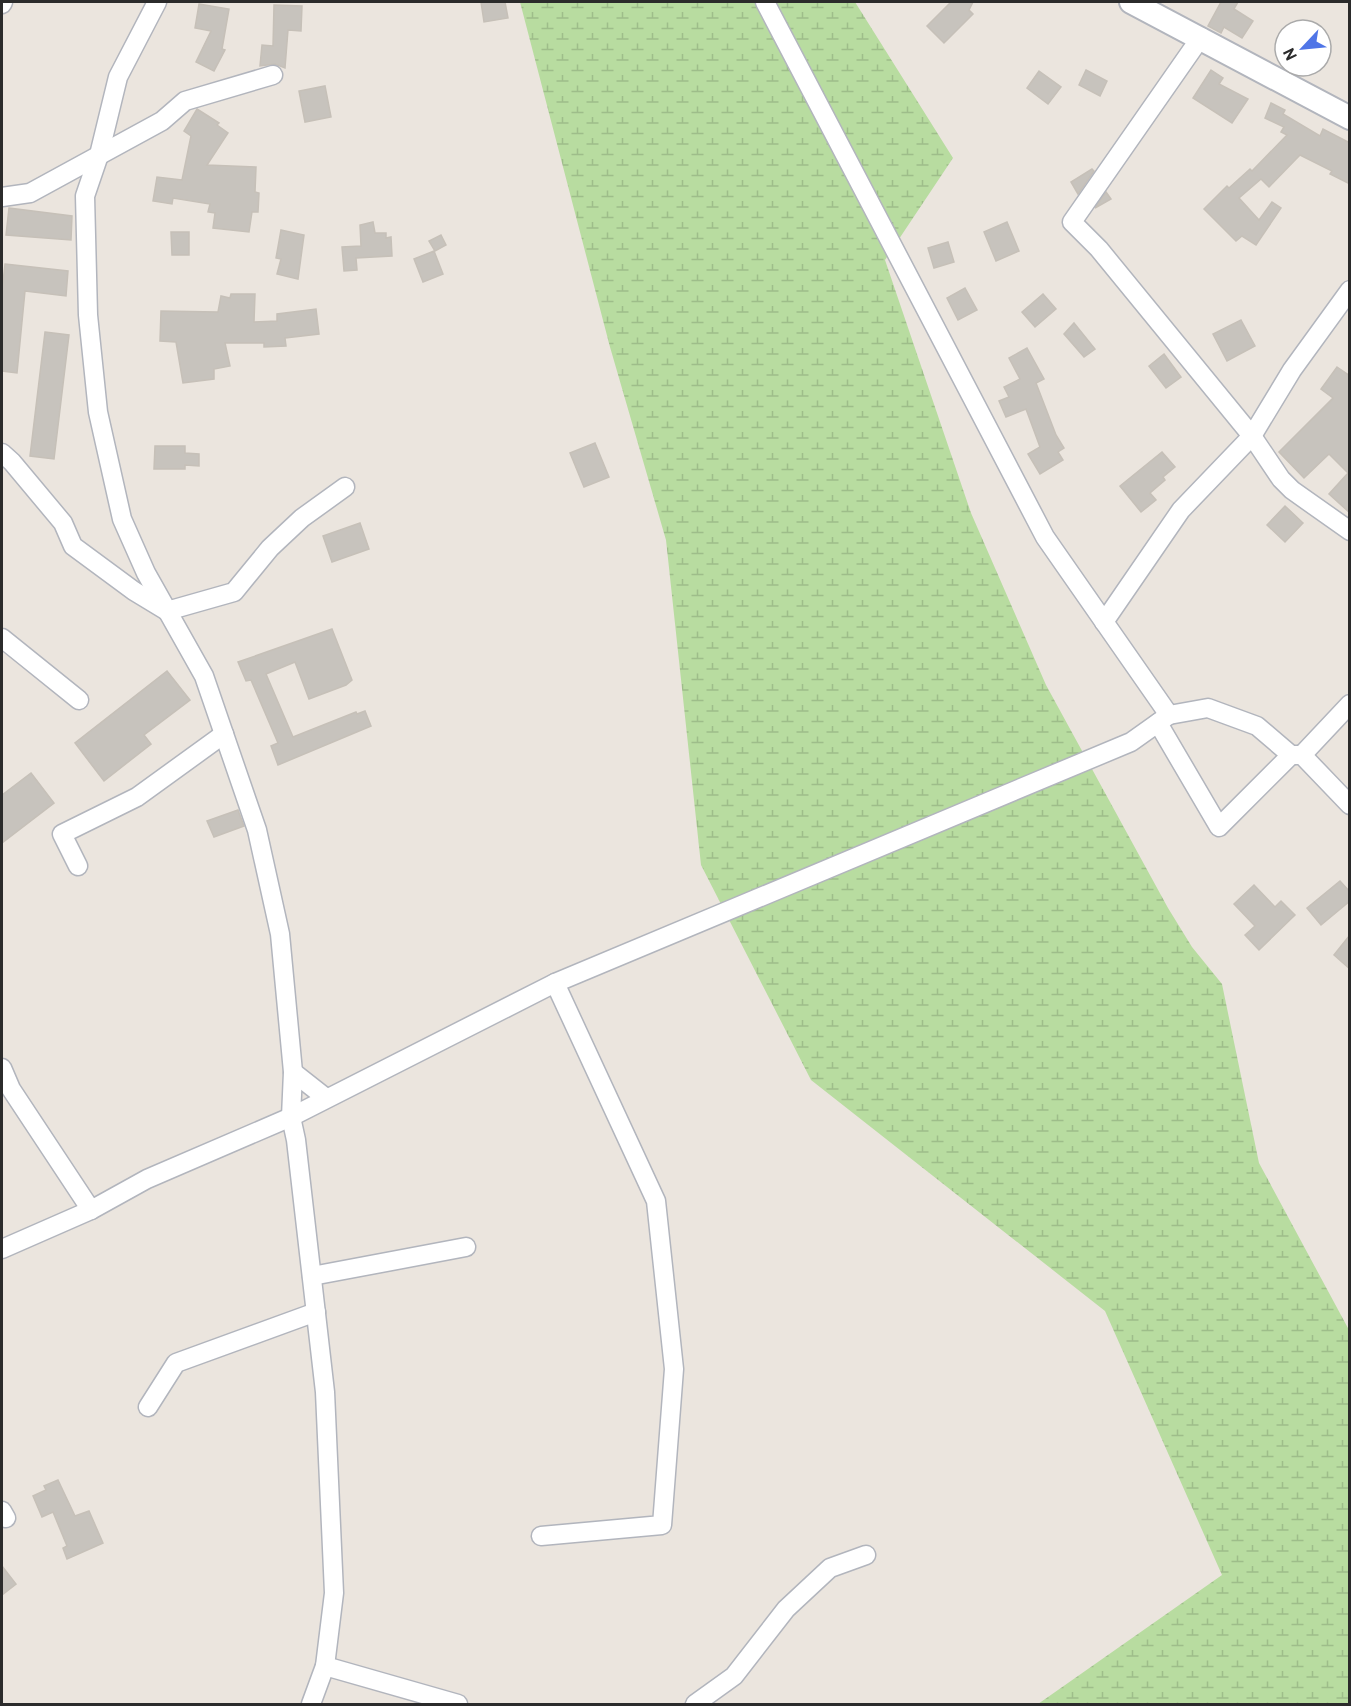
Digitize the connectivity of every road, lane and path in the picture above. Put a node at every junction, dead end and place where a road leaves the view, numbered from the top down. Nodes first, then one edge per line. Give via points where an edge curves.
1 (157, 2) edge
2 (765, 2) edge
3 (1131, 2) edge
4 (1201, 37) junction
5 (273, 75) dead end
6 (1350, 118) edge
7 (99, 155) junction
8 (2, 196) edge
9 (1350, 290) edge
10 (1252, 436) junction
11 (2, 453) edge
12 (345, 487) dead end
13 (1350, 531) edge
14 (167, 611) junction
15 (1104, 622) junction
16 (2, 638) edge
17 (78, 700) dead end
18 (1350, 704) edge
19 (1163, 719) junction
20 (224, 734) junction
21 (1296, 755) junction
22 (1350, 805) edge
23 (78, 866) dead end
24 (555, 983) junction
25 (2, 1068) edge
26 (293, 1072) junction
27 (327, 1098) junction
28 (291, 1117) junction
29 (91, 1210) junction
30 (466, 1247) dead end
31 (2, 1249) edge
32 (312, 1276) junction
33 (316, 1312) junction
34 (148, 1407) dead end
35 (541, 1536) dead end
36 (866, 1556) dead end
37 (325, 1666) junction
38 (311, 1704) edge
39 (458, 1704) edge
40 (695, 1704) edge

1 - 7 street via 118,77
2 - 15 street via 1045,537
3 - 4 street
4 - 6 street
4 - 10 street via 1072,222 1100,249
5 - 7 street via 185,100 162,121
7 - 8 street via 30,193
7 - 14 street via 85,196 88,315 98,412 122,519
9 - 10 street via 1292,370
10 - 13 street via 1292,490
10 - 15 street via 1181,510
11 - 14 street via 63,523 73,546
12 - 14 street via 302,518 270,548 234,592
14 - 20 street via 204,676
15 - 19 street
16 - 17 street
18 - 21 street
19 - 21 street via 1208,708 1257,726
19 - 21 street via 1219,827
19 - 24 street via 1131,742
20 - 23 street via 137,797 62,834
20 - 26 street via 257,830 280,934
21 - 22 street
24 - 27 street
24 - 35 street via 656,1201 674,1369 662,1525
25 - 29 street via 11,1089
26 - 27 street
26 - 28 street
27 - 28 street
28 - 29 street via 147,1179
28 - 32 street
29 - 31 street
30 - 32 street
32 - 33 street
33 - 34 street via 176,1363
33 - 37 street via 326,1392 334,1593
36 - 40 street via 830,1568 786,1609 734,1676
37 - 38 street
37 - 39 street

